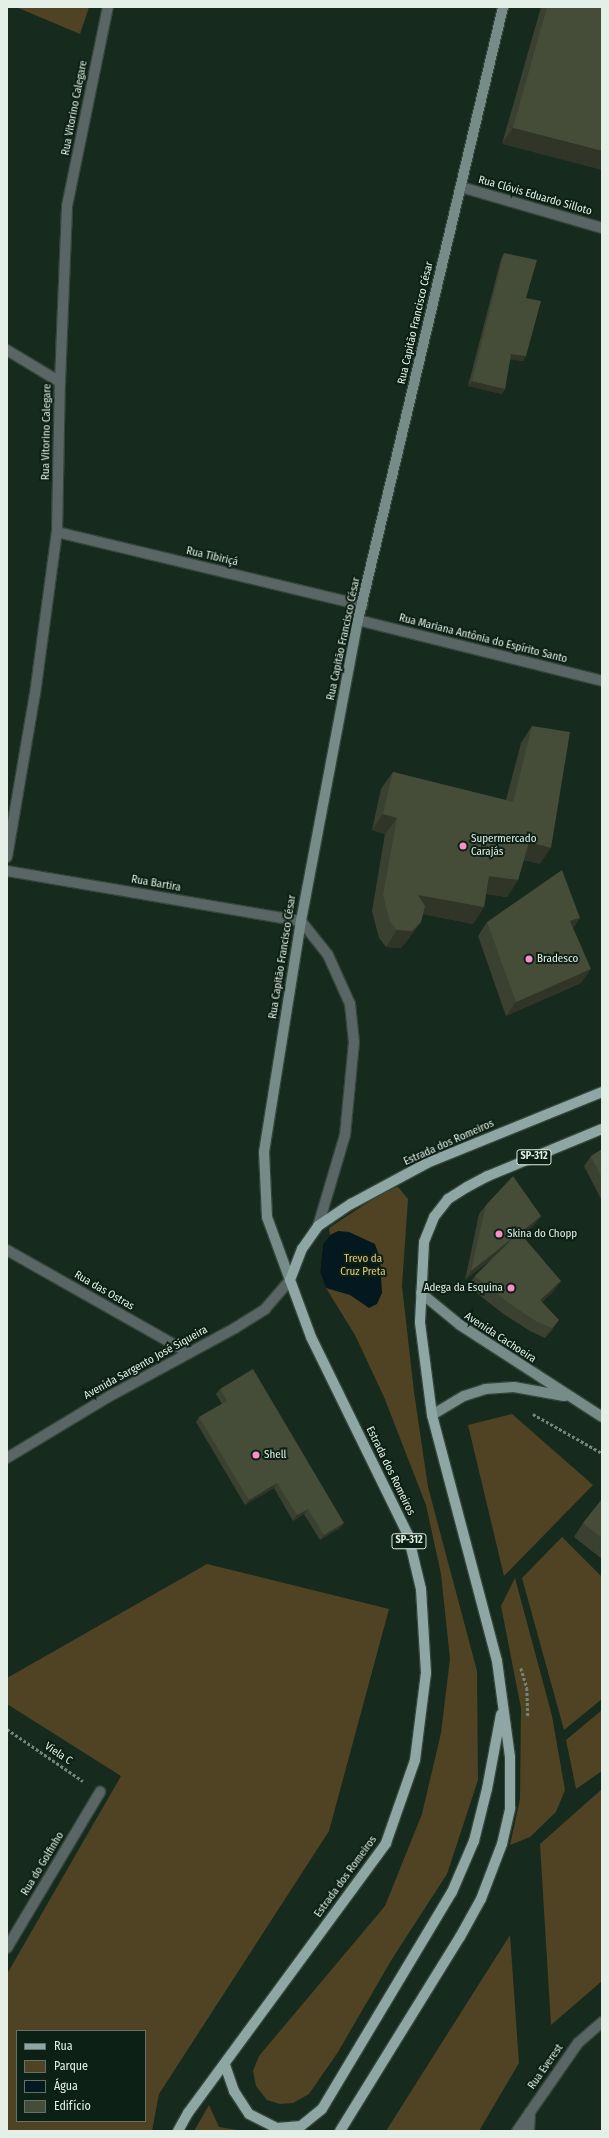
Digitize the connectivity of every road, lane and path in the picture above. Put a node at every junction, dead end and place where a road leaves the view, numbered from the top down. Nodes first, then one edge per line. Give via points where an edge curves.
1 (108, 7) edge
2 (503, 7) edge
3 (461, 186) junction
4 (602, 228) edge
5 (7, 350) edge
6 (60, 382) junction
7 (57, 532) junction
8 (362, 605) junction
9 (358, 620) junction
10 (602, 681) edge
11 (7, 857) edge
12 (7, 871) edge
13 (301, 921) junction
14 (602, 1092) edge
15 (602, 1129) edge
16 (318, 1226) junction
17 (7, 1250) edge
18 (290, 1280) junction
19 (421, 1294) junction
20 (189, 1353) junction
21 (570, 1398) junction
22 (432, 1415) junction
23 (602, 1417) edge
24 (7, 1458) edge
25 (503, 1705) junction
26 (7, 1729) edge
27 (100, 1792) joint
28 (7, 1948) edge
29 (602, 2022) edge
30 (224, 2065) junction
31 (531, 2110) junction
32 (178, 2131) edge
33 (340, 2131) edge
34 (517, 2131) edge
35 (529, 2131) edge

1 - 6 street, Rua Vitorino Calegare via 67,206
2 - 3 street, Rua Capitão Francisco César
3 - 4 street, Rua Clóvis Eduardo Silloto
3 - 8 street, Rua Capitão Francisco César
5 - 6 street
6 - 7 street, Rua Vitorino Calegare
7 - 8 street, Rua Tibiriçá
7 - 11 street, Rua Vitorino Calegare via 35,694
8 - 9 street, Rua Capitão Francisco César
9 - 10 street, Rua Mariana Antônia do Espírito Santo
9 - 13 street, Rua Capitão Francisco César
12 - 13 street, Rua Bartira
13 - 16 street via 328,955 350,1004 354,1042 345,1135
13 - 18 street, Rua Capitão Francisco César via 264,1152 267,1217
14 - 16 main road, Estrada dos Romeiros via 427,1163 351,1204
15 - 19 main road, SP-312 via 488,1176 448,1199 434,1217 424,1242
16 - 18 main road, Estrada dos Romeiros via 302,1248
17 - 20 street, Rua das Ostras
18 - 20 street, Avenida Sargento José Siqueira via 265,1308
18 - 30 main road, Estrada dos Romeiros / SP-312 via 312,1337 408,1535 421,1590 426,1673 415,1760 386,1842
19 - 21 street, Avenida Cachoeira via 460,1325
19 - 22 main road, SP-312 via 420,1322
20 - 24 street, Avenida Sargento José Siqueira via 108,1397
21 - 22 street, Avenida Cachoeira via 514,1387 485,1389 464,1396
21 - 23 street, Avenida Cachoeira
22 - 25 main road, SP-312 via 484,1607 497,1662
25 - 30 main road via 488,1788 474,1841 452,1892 322,2109 301,2126 277,2128 250,2114 234,2091
25 - 33 main road, SP-312 via 510,1764 510,1808 502,1844 481,1899
26 - 27 path, Viela C
27 - 28 street, Rua do Golfinho
29 - 31 street, Rua Everest via 578,2043
30 - 32 main road, Estrada dos Romeiros / SP-312 via 188,2113
31 - 34 street, Rua Everest
31 - 35 street

